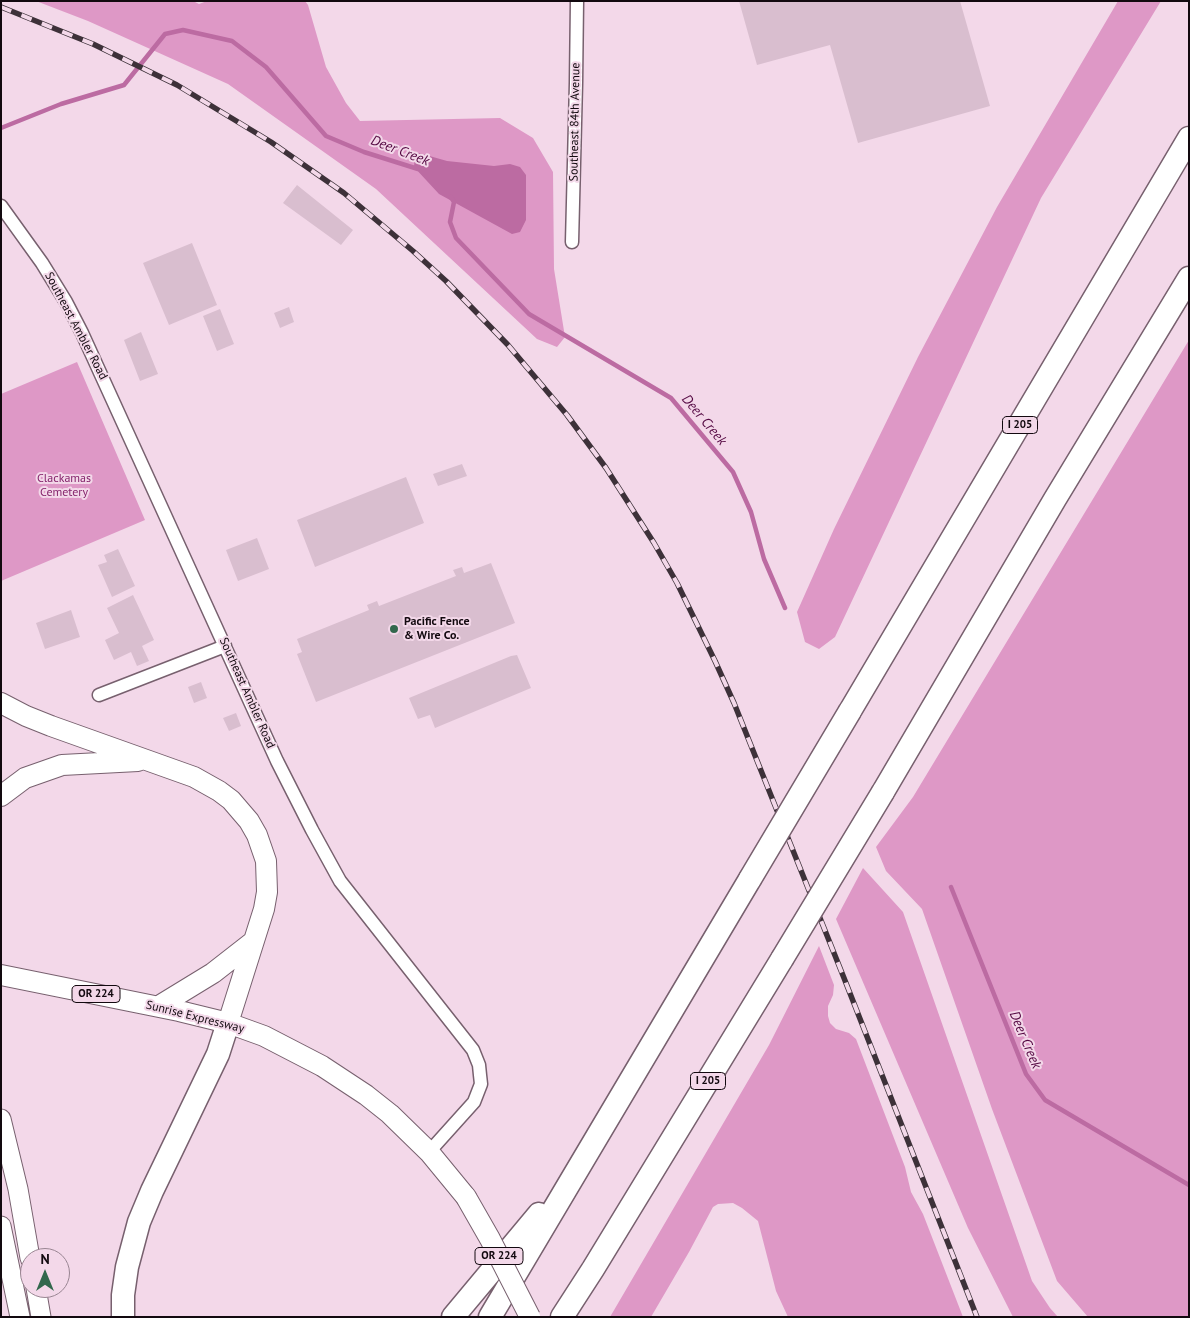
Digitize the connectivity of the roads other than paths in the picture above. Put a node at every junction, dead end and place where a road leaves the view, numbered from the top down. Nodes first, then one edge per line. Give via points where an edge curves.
1 (577, 1) edge
2 (1189, 138) edge
3 (1, 206) edge
4 (572, 242) dead end
5 (1189, 278) edge
6 (225, 646) junction
7 (99, 695) dead end
8 (1, 703) edge
9 (147, 760) junction
10 (1, 796) edge
11 (254, 940) junction
12 (1, 975) edge
13 (159, 1006) junction
14 (228, 1023) junction
15 (1, 1119) edge
16 (429, 1152) junction
17 (583, 1161) junction
18 (1, 1226) edge
19 (28, 1248) edge
20 (593, 1269) junction
21 (38, 1298) edge
22 (20, 1317) edge
23 (41, 1317) edge
24 (123, 1317) edge
25 (453, 1317) edge
26 (490, 1317) edge
27 (530, 1317) edge
28 (562, 1317) edge
29 (572, 1317) edge

1 - 4 street, Southeast 84th Avenue
2 - 17 highway, I 205, bridge
3 - 6 street, Southeast Ambler Road via 42,263 82,333
5 - 20 highway, I 205, bridge via 883,792
6 - 7 street
6 - 16 street, Southeast Ambler Road via 277,761 340,881 473,1050 481,1084 474,1102
8 - 9 highway via 42,722
9 - 10 highway via 62,766 25,778
9 - 11 highway via 208,784 231,800 249,821 262,848 268,876 264,909
11 - 13 highway via 213,973
11 - 14 highway
12 - 13 highway, Sunrise Expressway / OR 224
13 - 14 highway, Sunrise Expressway / OR 224
14 - 16 highway, Sunrise Expressway / OR 224 via 300,1054 342,1079 390,1114
14 - 24 highway via 218,1054 139,1222 126,1267
15 - 19 main road
16 - 27 highway, Sunrise Expressway / OR 224, bridge via 466,1197
17 - 25 highway
17 - 26 highway, I 205
18 - 22 main road
20 - 28 highway, I 205
20 - 29 highway
21 - 23 main road

